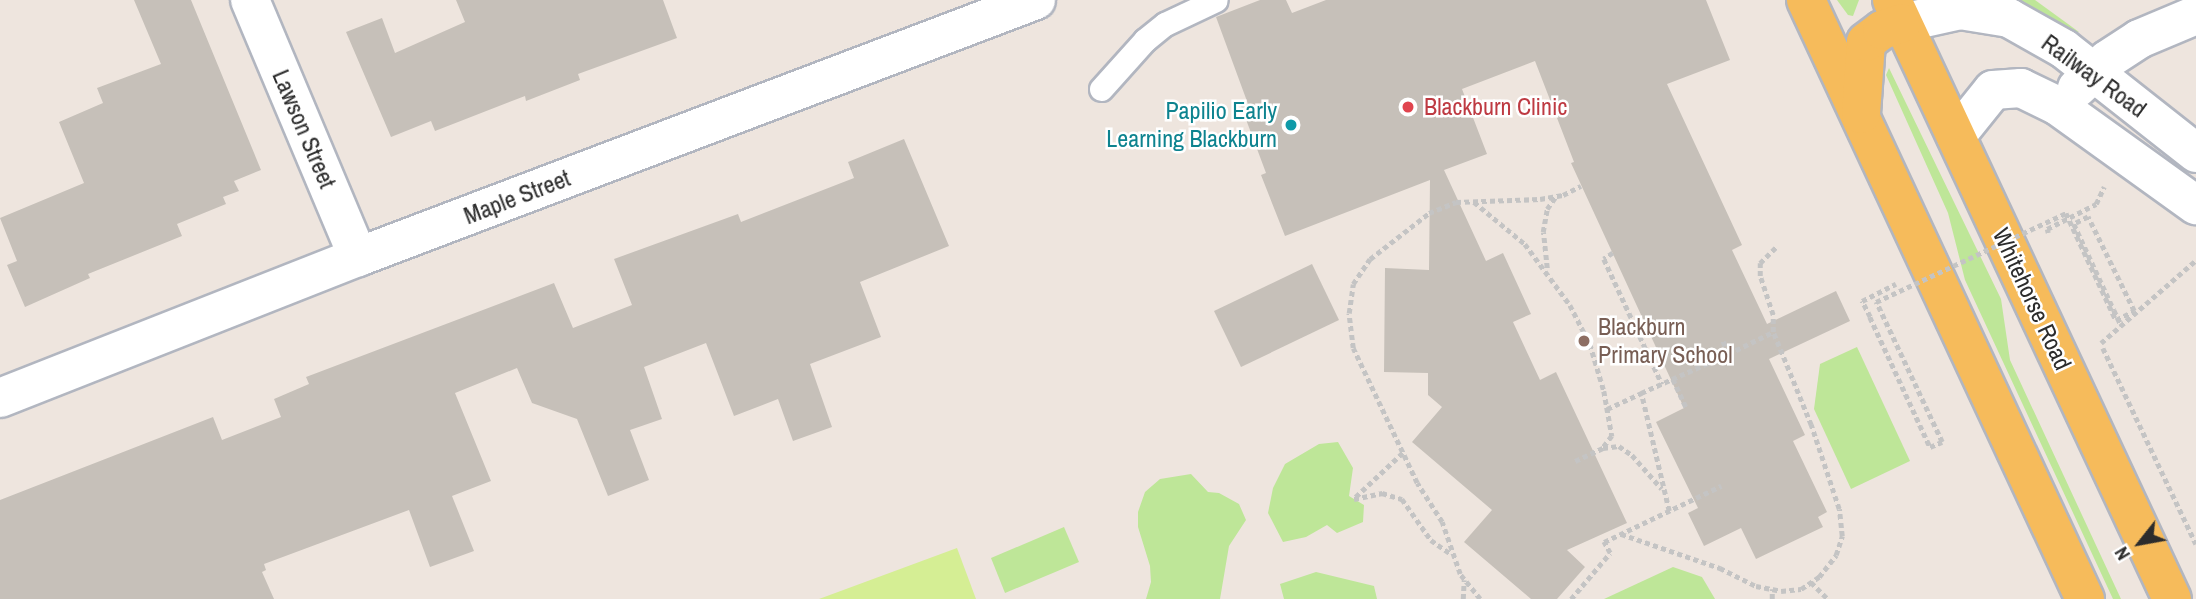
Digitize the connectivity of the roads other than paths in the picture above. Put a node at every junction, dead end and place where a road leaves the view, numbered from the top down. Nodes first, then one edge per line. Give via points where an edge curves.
1 (250, 0) edge
2 (1036, 0) edge
3 (1216, 0) edge
4 (1806, 0) edge
5 (1897, 11) edge
6 (2196, 15) edge
7 (2094, 72) junction
8 (1101, 89) dead end
9 (2058, 106) junction
10 (1861, 119) junction
11 (1956, 136) junction
12 (2196, 153) edge
13 (2196, 205) edge
14 (358, 257) junction
15 (0, 398) edge
16 (2084, 599) edge
17 (2172, 599) edge

1 - 14 street, Lawson Street
2 - 14 street, Maple Street
3 - 8 lane via 1165,24
4 - 10 main road
5 - 7 street, Railway Road via 1984,11 2020,24
5 - 10 main road via 1866,42
5 - 11 main road, Whitehorse Road
6 - 7 street via 2139,39
7 - 9 street
7 - 12 street, Railway Road
9 - 11 street, Railway Road via 2021,88 1993,90
9 - 13 street, Railway Road
10 - 16 main road
11 - 17 main road, Whitehorse Road
14 - 15 street, Maple Street

